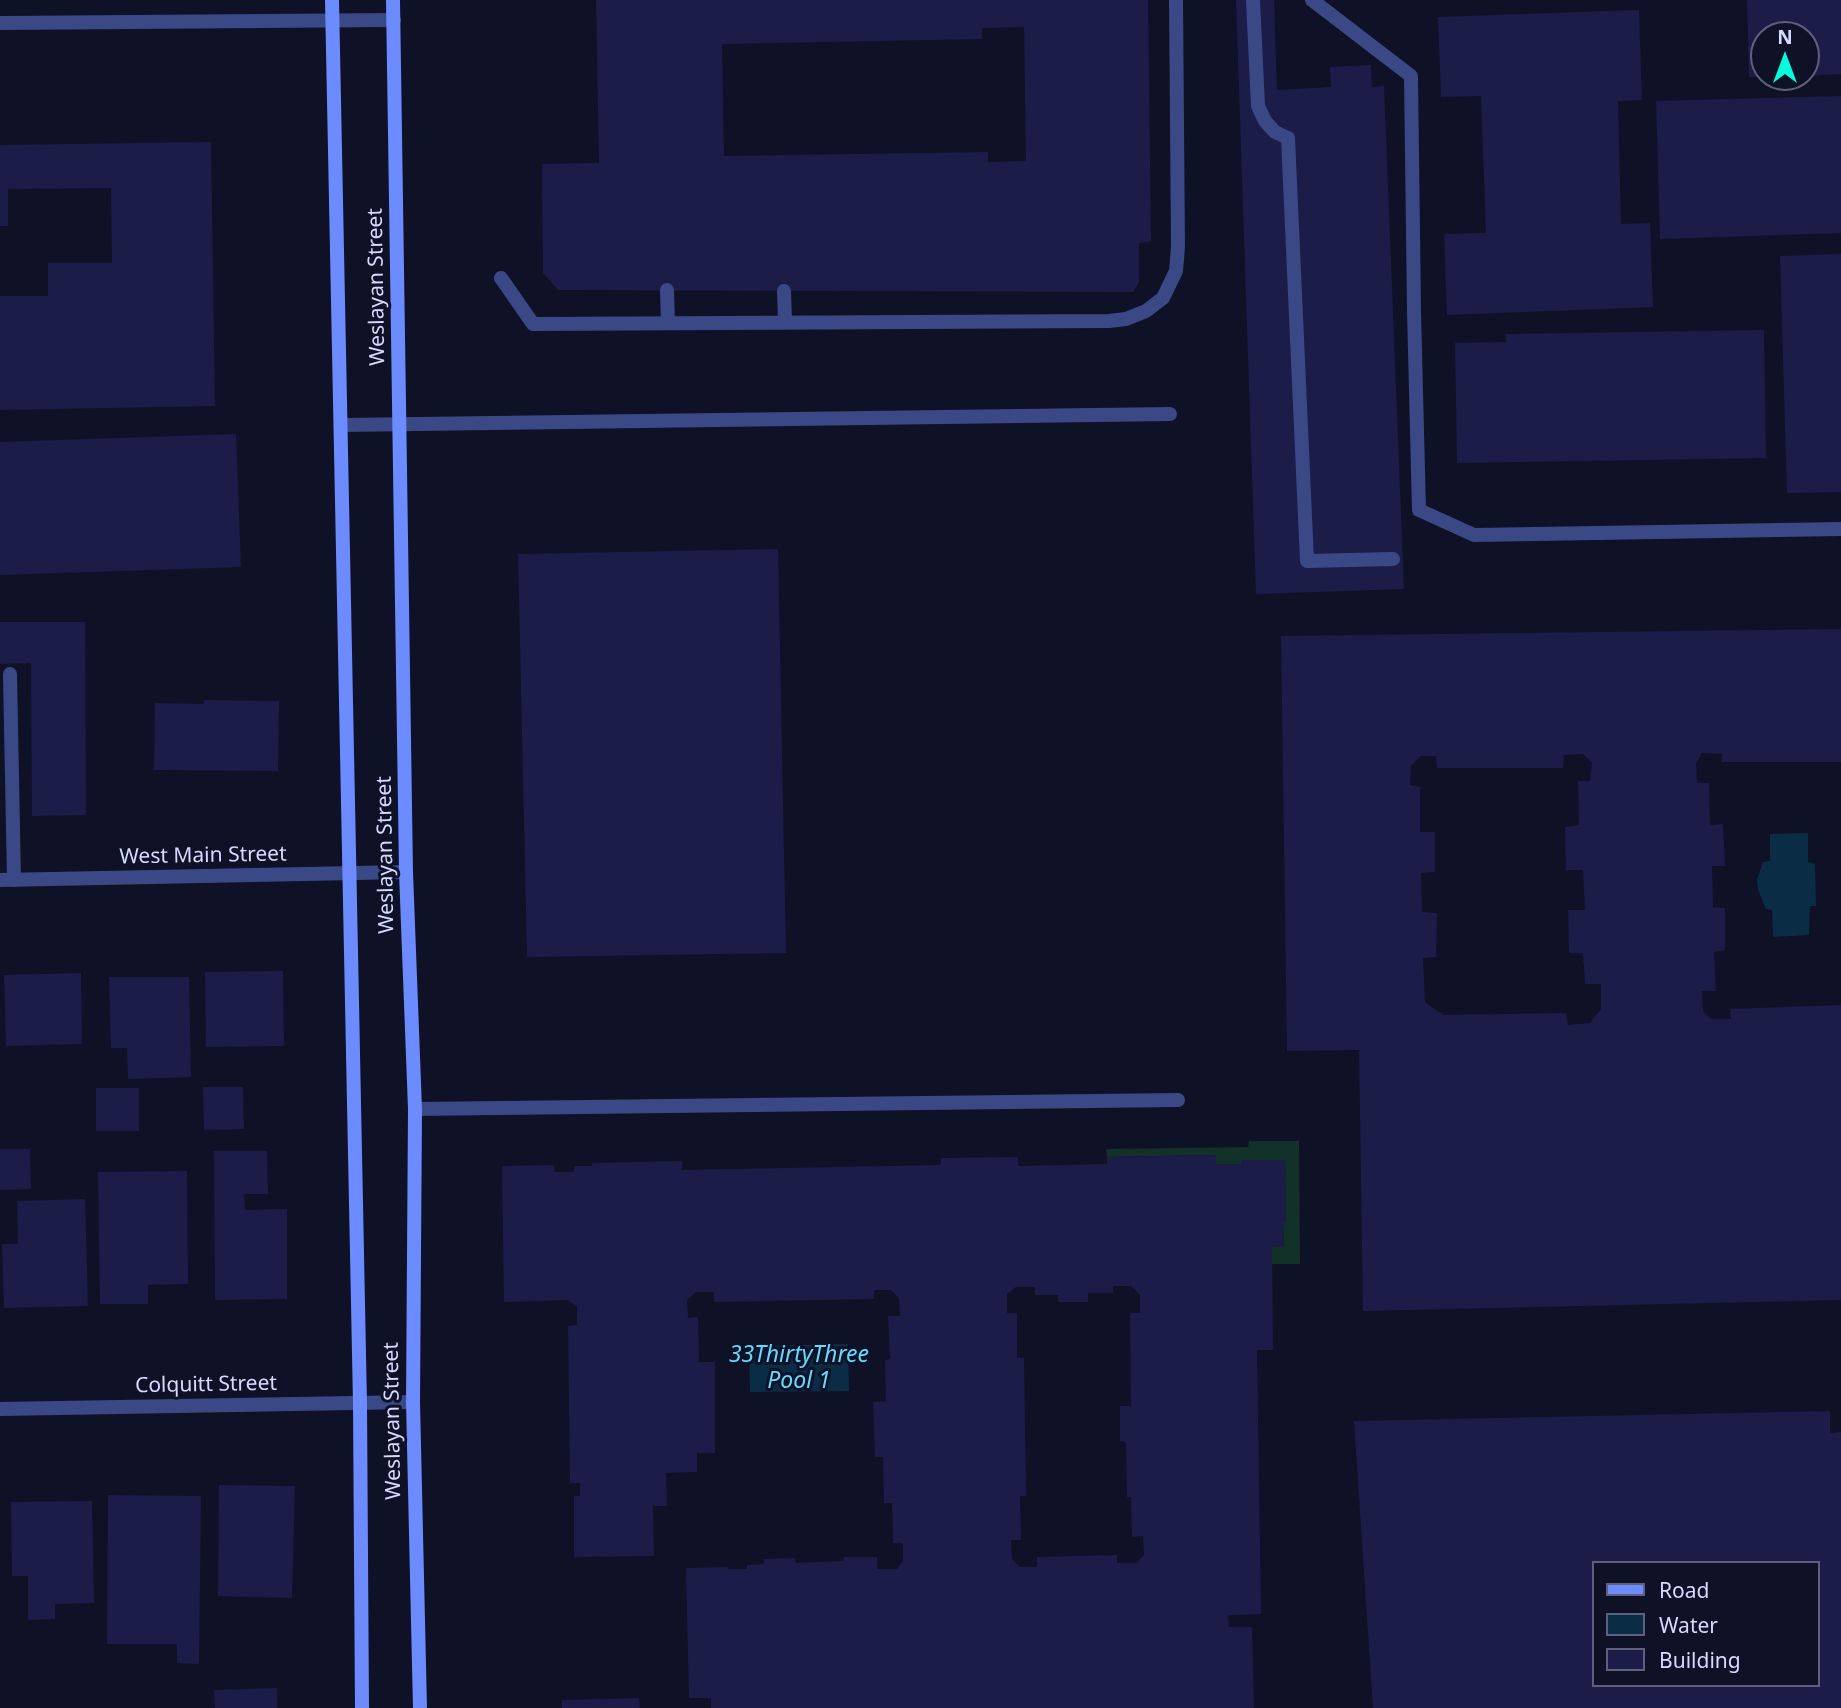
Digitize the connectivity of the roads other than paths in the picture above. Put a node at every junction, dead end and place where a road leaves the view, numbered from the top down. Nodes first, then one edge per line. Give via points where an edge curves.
1 (332, 0) edge
2 (393, 0) edge
3 (1176, 0) edge
4 (1253, 0) edge
5 (1312, 0) edge
6 (332, 20) junction
7 (394, 20) junction
8 (0, 23) edge
9 (501, 278) dead end
10 (667, 290) dead end
11 (784, 291) dead end
12 (785, 322) junction
13 (667, 323) junction
14 (1170, 414) dead end
15 (341, 425) junction
16 (400, 425) junction
17 (1841, 529) edge
18 (1393, 559) dead end
19 (10, 674) dead end
20 (406, 872) junction
21 (349, 874) junction
22 (7, 880) edge
23 (1178, 1100) dead end
24 (415, 1109) junction
25 (413, 1402) junction
26 (360, 1403) junction
27 (0, 1409) edge
28 (362, 1708) edge
29 (419, 1708) edge

1 - 6 main road, Weslayan Street
2 - 7 main road, Weslayan Street
3 - 12 street via 1178,247 1176,271 1163,298 1146,311 1109,321
4 - 18 street via 1258,106 1275,132 1288,138 1307,561
5 - 17 street via 1411,76 1419,510 1474,536
6 - 7 street
6 - 8 street
6 - 15 main road, Weslayan Street
7 - 16 main road, Weslayan Street
9 - 13 street via 533,324
10 - 13 street
11 - 12 street
12 - 13 street
14 - 16 street
15 - 16 street
15 - 21 main road, Weslayan Street
16 - 20 main road, Weslayan Street
19 - 22 street
20 - 21 street, West Main Street
20 - 24 main road, Weslayan Street
21 - 22 street, West Main Street
21 - 26 main road, Weslayan Street
23 - 24 street
24 - 25 main road, Weslayan Street
25 - 26 street, Colquitt Street
25 - 29 main road, Weslayan Street
26 - 27 street, Colquitt Street
26 - 28 main road, Weslayan Street

